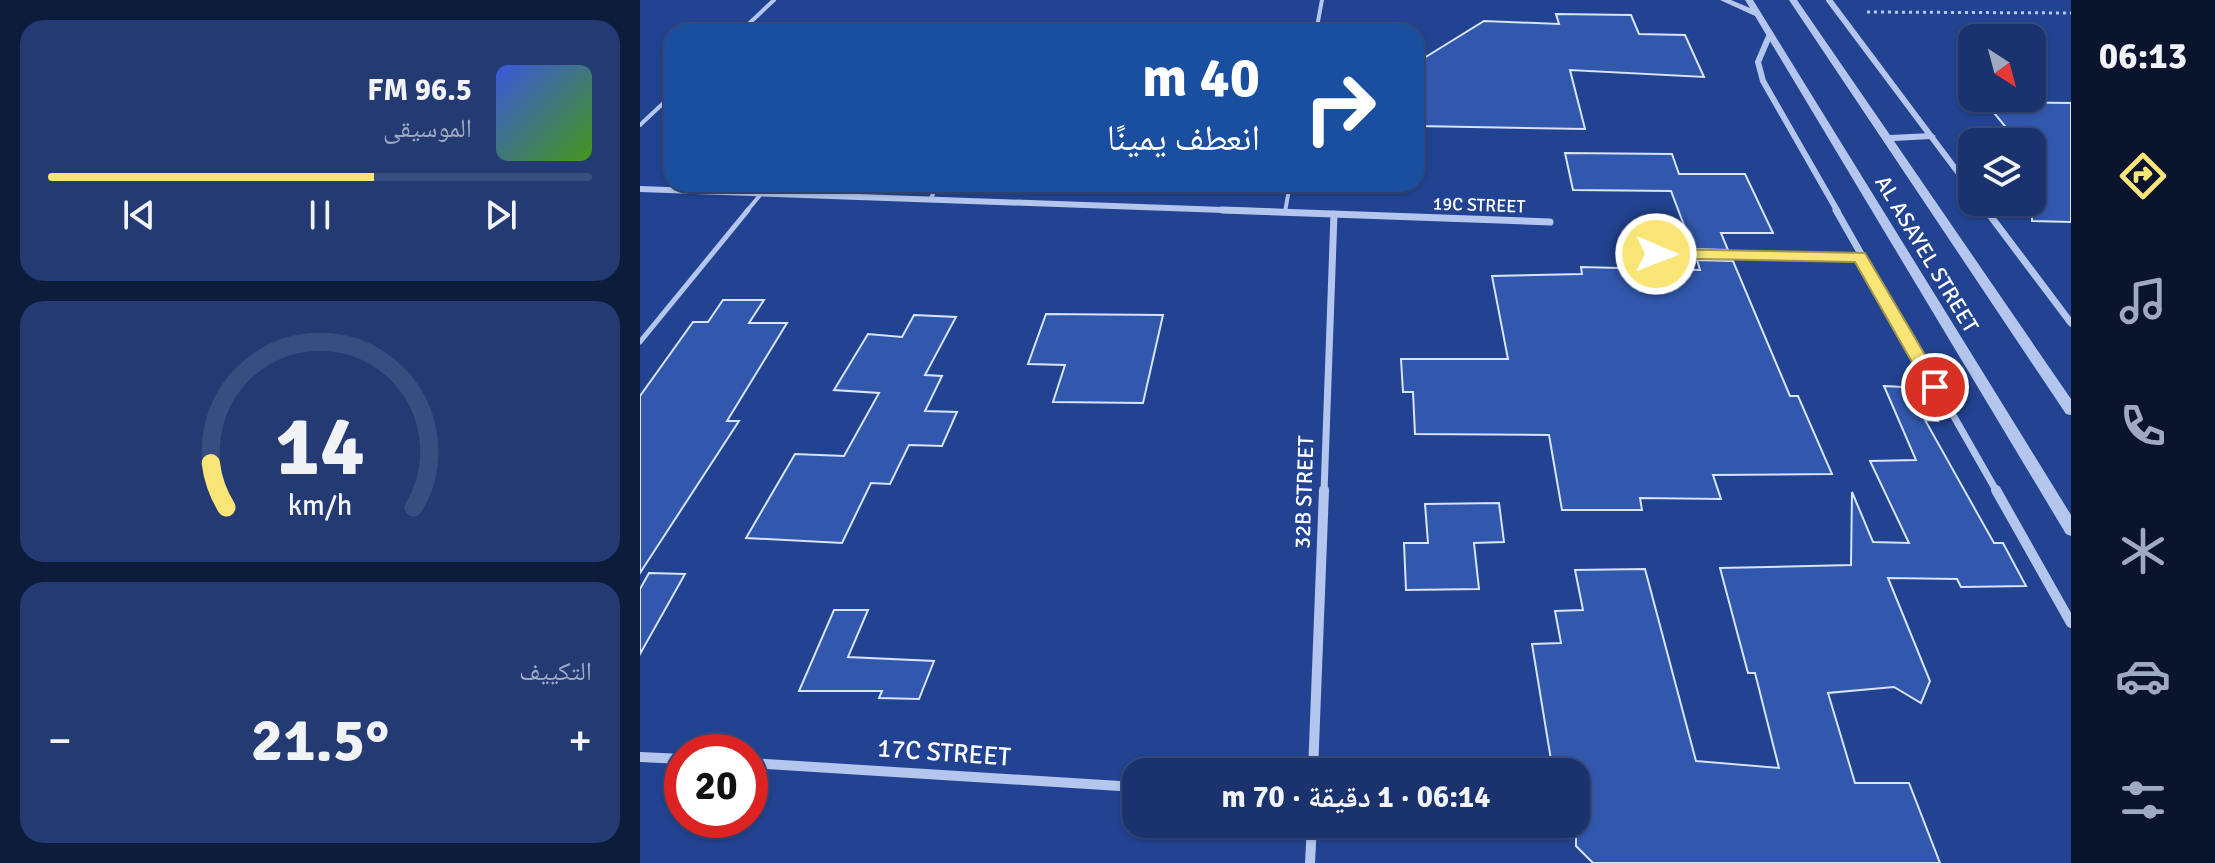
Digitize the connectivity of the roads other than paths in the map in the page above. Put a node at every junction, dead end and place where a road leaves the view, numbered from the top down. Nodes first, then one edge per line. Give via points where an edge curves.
1 (774, 0) edge
2 (1322, 0) edge
3 (1724, 0) edge
4 (1749, 0) edge
5 (1793, 0) edge
6 (1829, 0) edge
7 (1759, 15) junction
8 (748, 24) edge
9 (1318, 24) edge
10 (1770, 34) junction
11 (664, 102) edge
12 (640, 125) edge
13 (1931, 136) junction
14 (1887, 138) junction
15 (1958, 172) edge
16 (640, 189) edge
17 (664, 190) edge
18 (713, 192) edge
19 (934, 192) edge
20 (1289, 192) edge
21 (761, 194) junction
22 (930, 200) junction
23 (1285, 212) junction
24 (1334, 214) junction
25 (1991, 216) edge
26 (1550, 222) dead end
27 (1626, 254) dead end
28 (1860, 257) junction
29 (2071, 323) edge
30 (640, 342) edge
31 (2071, 410) edge
32 (2071, 529) edge
33 (2071, 623) edge
34 (640, 757) edge
35 (664, 758) edge
36 (1314, 758) edge
37 (768, 764) edge
38 (1122, 786) edge
39 (1311, 838) edge
40 (1310, 863) edge

1 - 8 lane
2 - 9 lane
3 - 7 street
4 - 7 street, AL ASAYEL STREET
5 - 14 street, AL ASAYEL STREET
6 - 13 street
7 - 10 street, AL ASAYEL STREET
10 - 28 street via 1758,62 1760,75
10 - 32 street, AL ASAYEL STREET
11 - 12 lane
13 - 14 street
13 - 15 street
14 - 31 street, AL ASAYEL STREET
16 - 17 street, 19C STREET
18 - 21 street, 19C STREET
19 - 22 lane
20 - 23 lane
21 - 22 street, 19C STREET
21 - 30 lane
22 - 23 street, 19C STREET
23 - 24 street, 19C STREET
24 - 26 street, 19C STREET
24 - 36 street, 32B STREET
25 - 29 street
27 - 28 lane
28 - 33 street
34 - 35 street
37 - 38 street, 17C STREET
39 - 40 street

